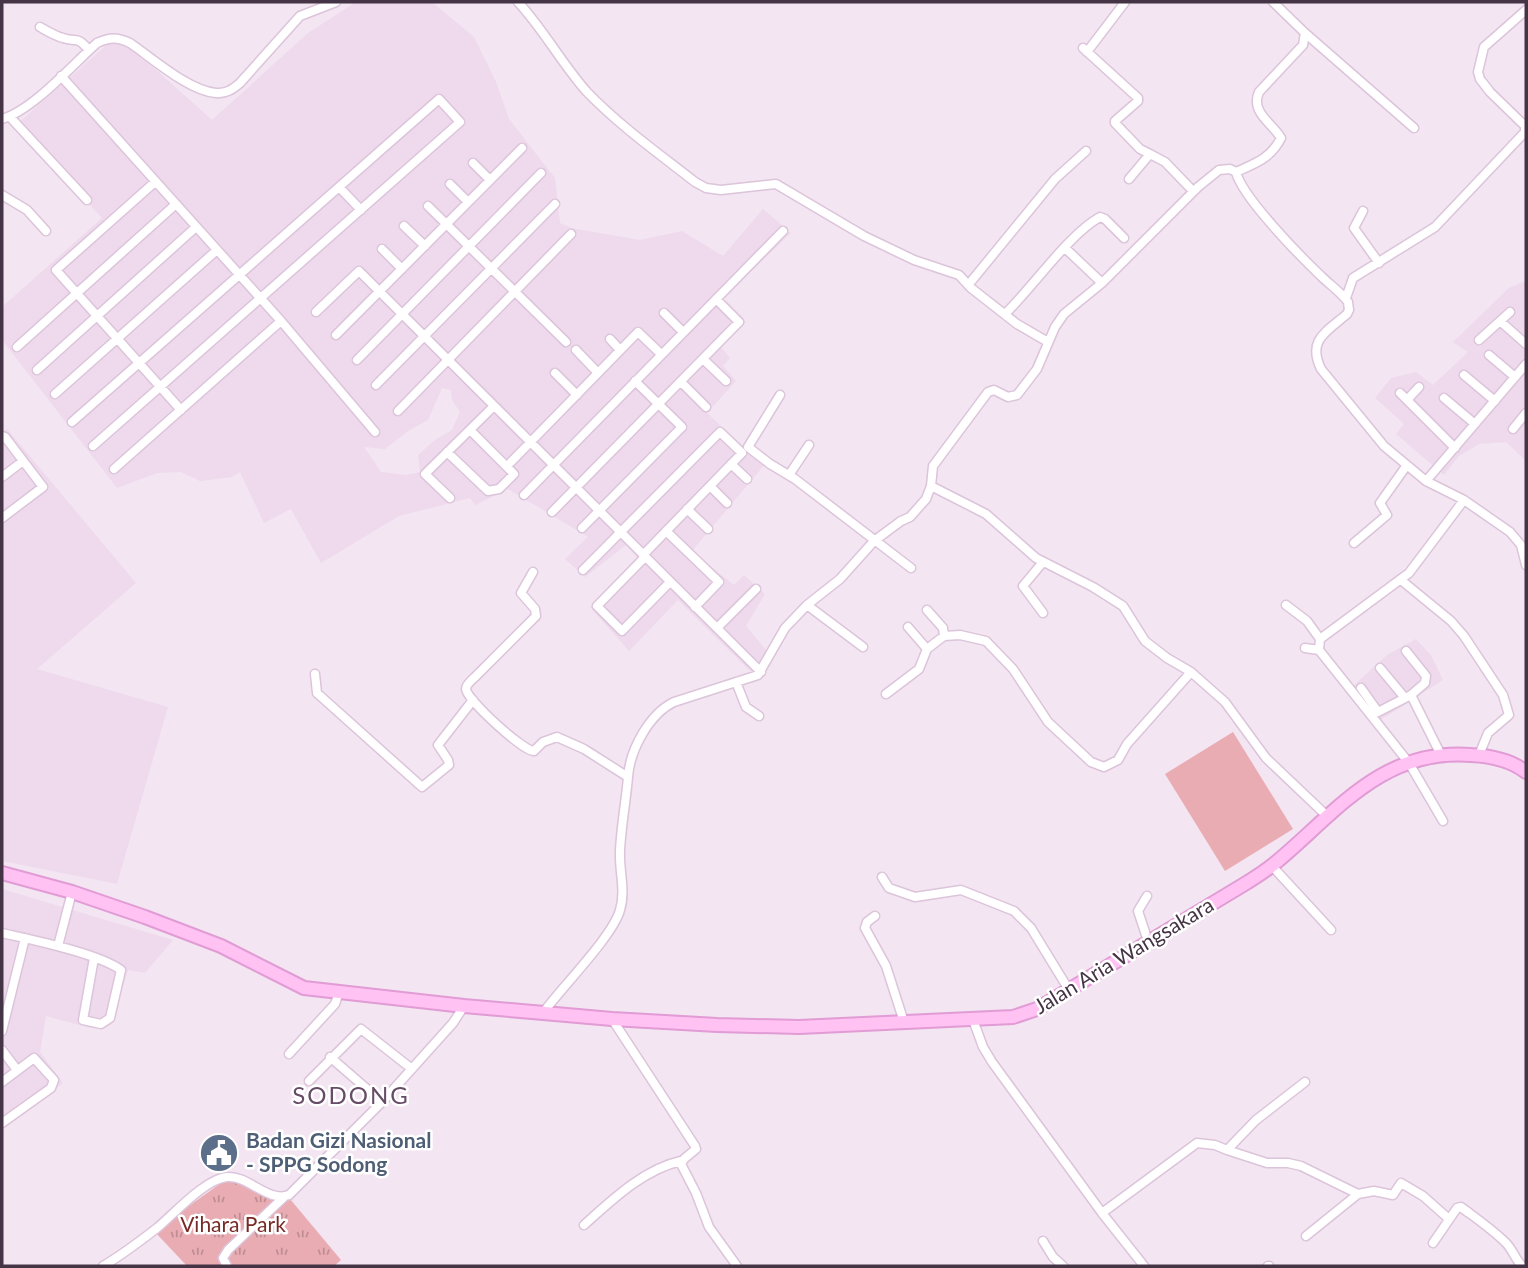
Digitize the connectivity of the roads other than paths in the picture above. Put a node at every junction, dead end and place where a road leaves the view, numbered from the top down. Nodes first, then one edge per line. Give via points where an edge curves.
1 (336, 2) edge
2 (518, 2) edge
3 (1125, 2) edge
4 (1273, 2) edge
5 (1526, 10) edge
6 (40, 27) dead end
7 (1305, 33) junction
8 (89, 50) junction
9 (61, 76) junction
10 (6, 118) edge
11 (1414, 128) dead end
12 (522, 148) dead end
13 (1086, 151) dead end
14 (1150, 154) junction
15 (473, 163) dead end
16 (1236, 172) junction
17 (541, 173) dead end
18 (1129, 179) dead end
19 (491, 180) junction
20 (155, 182) junction
21 (450, 184) dead end
22 (339, 187) junction
23 (1193, 191) junction
24 (2, 195) edge
25 (87, 200) dead end
26 (468, 202) junction
27 (176, 204) junction
28 (555, 204) dead end
29 (428, 206) dead end
30 (360, 210) junction
31 (1363, 211) dead end
32 (447, 224) junction
33 (404, 226) dead end
34 (196, 227) junction
35 (46, 231) dead end
36 (783, 231) dead end
37 (571, 234) dead end
38 (1124, 238) dead end
39 (425, 246) junction
40 (469, 246) junction
41 (382, 248) dead end
42 (1065, 248) junction
43 (217, 250) junction
44 (1379, 263) junction
45 (492, 268) junction
46 (402, 269) junction
47 (239, 275) junction
48 (1102, 283) junction
49 (969, 284) junction
50 (515, 291) junction
51 (379, 292) junction
52 (77, 293) junction
53 (1346, 298) junction
54 (260, 299) junction
55 (716, 299) junction
56 (316, 312) dead end
57 (1510, 312) dead end
58 (664, 313) dead end
59 (1005, 314) junction
60 (402, 315) junction
61 (97, 316) junction
62 (281, 321) junction
63 (1500, 321) junction
64 (683, 332) junction
65 (336, 335) dead end
66 (424, 337) junction
67 (117, 338) junction
68 (610, 339) dead end
69 (1479, 340) dead end
70 (566, 342) dead end
71 (1048, 342) junction
72 (1526, 344) edge
73 (17, 347) dead end
74 (576, 350) dead end
75 (620, 350) junction
76 (662, 355) junction
77 (1489, 355) dead end
78 (703, 359) junction
79 (358, 360) dead end
80 (448, 360) junction
81 (139, 363) junction
82 (37, 370) dead end
83 (1522, 372) edge
84 (555, 373) dead end
85 (598, 373) junction
86 (1464, 375) dead end
87 (635, 381) junction
88 (726, 381) dead end
89 (681, 382) junction
90 (376, 385) dead end
91 (160, 387) junction
92 (1419, 387) dead end
93 (1399, 393) dead end
94 (55, 394) dead end
95 (577, 395) junction
96 (780, 395) dead end
97 (1444, 398) dead end
98 (1407, 400) junction
99 (1495, 401) junction
100 (659, 404) junction
101 (494, 406) junction
102 (706, 407) dead end
103 (181, 410) junction
104 (398, 411) dead end
105 (1526, 413) edge
106 (72, 422) dead end
107 (1475, 424) junction
108 (470, 429) junction
109 (1513, 429) dead end
110 (375, 432) dead end
111 (2, 436) edge
112 (530, 442) junction
113 (808, 445) dead end
114 (93, 446) dead end
115 (1455, 448) junction
116 (447, 452) junction
117 (23, 461) junction
118 (511, 462) dead end
119 (731, 464) junction
120 (553, 465) junction
121 (1407, 465) junction
122 (114, 470) dead end
123 (789, 475) junction
124 (2, 477) edge
125 (747, 479) dead end
126 (1426, 481) junction
127 (710, 486) junction
128 (931, 486) junction
129 (576, 488) junction
130 (523, 495) dead end
131 (450, 498) dead end
132 (1465, 500) junction
133 (727, 503) dead end
134 (687, 509) junction
135 (598, 511) junction
136 (552, 512) dead end
137 (2, 518) edge
138 (582, 527) dead end
139 (708, 529) dead end
140 (666, 531) junction
141 (621, 533) junction
142 (874, 541) junction
143 (1354, 543) dead end
144 (644, 556) junction
145 (1043, 562) junction
146 (1526, 565) edge
147 (911, 568) dead end
148 (583, 570) dead end
149 (533, 572) dead end
150 (1401, 580) junction
151 (670, 582) junction
152 (756, 589) dead end
153 (807, 605) junction
154 (1286, 605) dead end
155 (695, 607) junction
156 (927, 610) dead end
157 (1043, 613) dead end
158 (908, 626) dead end
159 (717, 628) junction
160 (944, 636) junction
161 (1321, 639) junction
162 (863, 647) dead end
163 (1305, 648) dead end
164 (927, 649) junction
165 (1319, 650) junction
166 (1406, 651) dead end
167 (1380, 668) dead end
168 (761, 672) junction
169 (1191, 672) junction
170 (315, 674) dead end
171 (736, 682) junction
172 (1361, 688) dead end
173 (886, 694) dead end
174 (1408, 697) junction
175 (473, 700) junction
176 (759, 716) dead end
177 (1441, 755) junction
178 (1479, 755) junction
179 (1409, 763) junction
180 (1525, 770) edge
181 (628, 777) junction
182 (1327, 816) junction
183 (1443, 821) dead end
184 (1272, 866) junction
185 (2, 873) edge
186 (882, 877) dead end
187 (72, 892) junction
188 (1147, 896) dead end
189 (875, 916) dead end
190 (1331, 930) dead end
191 (2, 933) edge
192 (25, 938) junction
193 (1148, 941) junction
194 (58, 946) junction
195 (94, 958) junction
196 (1069, 990) junction
197 (339, 992) junction
198 (464, 1006) junction
199 (543, 1013) junction
200 (972, 1017) junction
201 (612, 1020) junction
202 (904, 1022) junction
203 (2, 1031) edge
204 (2, 1050) edge
205 (289, 1054) dead end
206 (331, 1057) junction
207 (412, 1069) junction
208 (17, 1070) junction
209 (309, 1081) dead end
210 (2, 1082) edge
211 (1306, 1082) dead end
212 (382, 1102) junction
213 (2, 1123) edge
214 (1227, 1150) junction
215 (681, 1161) junction
216 (1358, 1194) junction
217 (284, 1197) junction
218 (1102, 1213) junction
219 (1449, 1219) junction
220 (584, 1225) dead end
221 (1306, 1236) dead end
222 (1043, 1241) dead end
223 (1433, 1242) dead end
224 (103, 1266) edge
225 (227, 1266) edge
226 (737, 1266) edge
227 (1063, 1266) edge
228 (1144, 1266) edge
229 (1522, 1266) edge

1 - 8 street via 300,16 229,91 198,89 117,38 107,38
2 - 49 street via 586,90 622,127 695,182 722,190 776,184 864,236 959,275
3 - 14 street via 1085,50 1138,98 1115,123
4 - 7 street
5 - 44 street via 1484,47 1478,72 1525,132 1435,227
6 - 8 street via 62,38 75,38
7 - 11 street
7 - 16 street via 1303,45 1256,98 1258,109 1281,138 1270,156
8 - 9 street
9 - 10 street via 29,105
9 - 20 street
10 - 25 street
12 - 19 street
13 - 49 street via 1055,179
14 - 18 street
14 - 23 street via 1165,162
15 - 19 street
16 - 23 street via 1219,170
16 - 53 street via 1258,208
17 - 40 street
19 - 26 street
20 - 27 street
20 - 52 street via 56,270
21 - 26 street
22 - 30 street
22 - 30 street via 439,99 460,122
22 - 47 street
23 - 48 street
24 - 35 street via 27,210
26 - 32 street
27 - 34 street
27 - 52 street
28 - 45 street
29 - 32 street
30 - 54 street
31 - 44 street via 1354,228
32 - 39 street
32 - 40 street
33 - 39 street
34 - 43 street
34 - 61 street
36 - 55 street
37 - 50 street
38 - 42 street via 1100,217
39 - 46 street
40 - 45 street
40 - 60 street
41 - 46 street
42 - 48 street
42 - 59 street
43 - 47 street
43 - 67 street
44 - 53 street via 1353,278
45 - 50 street
45 - 66 street
46 - 51 street
47 - 54 street
47 - 81 street
48 - 71 street via 1059,320
49 - 59 street
50 - 70 street
50 - 80 street
51 - 56 street via 359,271
51 - 60 street
51 - 65 street
52 - 61 street
52 - 73 street
53 - 121 street via 1347,314 1318,340 1317,361 1384,446
54 - 62 street
54 - 91 street
55 - 64 street
55 - 78 street via 739,322
57 - 63 street
58 - 64 street
59 - 71 street
60 - 66 street
60 - 79 street
61 - 67 street
61 - 82 street
62 - 103 street
62 - 110 street
63 - 69 street
63 - 72 street
64 - 76 street
66 - 80 street
66 - 90 street
67 - 81 street
67 - 94 street
68 - 75 street
71 - 128 street via 1042,361 1017,395 1008,397 992,390 977,405 933,466
74 - 85 street
75 - 76 street via 638,332
75 - 85 street
76 - 87 street
77 - 83 street
78 - 88 street
78 - 89 street
80 - 101 street
80 - 104 street
81 - 91 street
81 - 106 street
83 - 99 street
84 - 95 street
85 - 95 street
86 - 99 street
87 - 100 street
87 - 120 street
89 - 100 street
89 - 102 street
91 - 103 street
91 - 114 street
92 - 98 street
93 - 98 street
95 - 112 street
96 - 123 street via 748,447
97 - 107 street
98 - 115 street
99 - 107 street
100 - 129 street
100 - 135 street via 682,426
101 - 108 street
101 - 112 street
103 - 122 street
105 - 109 street
107 - 115 street
108 - 116 street
108 - 116 street via 514,474 499,489 488,491
111 - 117 street
112 - 118 street
112 - 120 street
113 - 123 street
115 - 126 street
116 - 131 street via 425,474
117 - 124 street
117 - 137 street via 43,487
119 - 125 street
119 - 127 street
119 - 141 street via 742,453 720,432
120 - 129 street
120 - 130 street
121 - 126 street
121 - 143 street via 1380,503 1387,515
123 - 142 street
126 - 132 street
127 - 133 street
127 - 134 street
128 - 142 street via 910,517
128 - 145 street via 986,514
129 - 135 street
129 - 136 street
132 - 146 street via 1510,532 1521,545
132 - 150 street
134 - 139 street
134 - 140 street
135 - 138 street
135 - 141 street
140 - 144 street
140 - 155 street via 719,582
141 - 144 street
141 - 148 street
142 - 147 street
142 - 153 street via 840,579
144 - 151 street
144 - 151 street via 597,607 622,631
145 - 157 street via 1023,586
145 - 169 street via 1123,606 1145,640
149 - 175 street via 521,593 536,616 467,686
150 - 161 street
150 - 178 street via 1451,621 1505,698 1509,715 1488,733
151 - 155 street
152 - 159 street
153 - 162 street
153 - 168 street via 785,628
154 - 161 street
155 - 159 street
156 - 160 street via 943,628
158 - 164 street
159 - 168 street
160 - 164 street
160 - 169 street via 960,635 990,644 1013,669 1048,722 1091,762 1104,767 1118,760
161 - 165 street
163 - 165 street
164 - 173 street via 919,669
165 - 179 street
166 - 174 street via 1426,676
167 - 174 street
168 - 171 street
169 - 182 street via 1225,702 1266,758
170 - 175 street via 317,693 422,787 449,765 438,745
171 - 176 street via 746,706
171 - 181 street via 662,710 640,737
172 - 174 street via 1378,712
174 - 177 street
175 - 181 street via 527,751 557,737
177 - 178 street, Jalan Aria Wangsakara
177 - 179 street, Jalan Aria Wangsakara
178 - 180 street, Jalan Aria Wangsakara
179 - 182 street, Jalan Aria Wangsakara via 1379,775
179 - 183 street
181 - 199 street via 620,853 621,909
182 - 184 street, Jalan Aria Wangsakara
184 - 190 street
184 - 193 street, Jalan Aria Wangsakara
185 - 187 street, Jalan Aria Wangsakara
186 - 196 street via 889,888 910,895 961,890 1014,911 1031,928
187 - 194 street
187 - 197 street, Jalan Aria Wangsakara via 221,946 304,988
188 - 193 street via 1138,911
189 - 202 street via 865,928 886,966
191 - 192 street
192 - 194 street
192 - 203 street
193 - 196 street, Jalan Aria Wangsakara
194 - 195 street
195 - 195 street via 83,1020 101,1024 110,1018 121,970
196 - 200 street, Jalan Aria Wangsakara via 1025,1014
197 - 198 street, Jalan Aria Wangsakara
197 - 205 street via 335,1004
198 - 199 street, Jalan Aria Wangsakara
198 - 207 street
199 - 201 street, Jalan Aria Wangsakara
200 - 202 street, Jalan Aria Wangsakara
200 - 218 street via 992,1062
201 - 202 street, Jalan Aria Wangsakara via 799,1027
201 - 215 street via 695,1146
204 - 208 street
206 - 207 street via 360,1029
206 - 209 street
206 - 212 street
207 - 212 street
208 - 210 street
208 - 213 street via 34,1058 53,1084
211 - 214 street via 1256,1120
212 - 217 street
214 - 216 street via 1267,1163 1301,1166
214 - 218 street via 1197,1143
215 - 220 street via 634,1184
215 - 226 street via 709,1227
216 - 219 street via 1393,1195 1402,1183
216 - 221 street
217 - 224 street via 238,1179 221,1179
217 - 225 street via 228,1250 223,1258
218 - 228 street
219 - 223 street
219 - 229 street via 1461,1207 1487,1224
222 - 227 street

